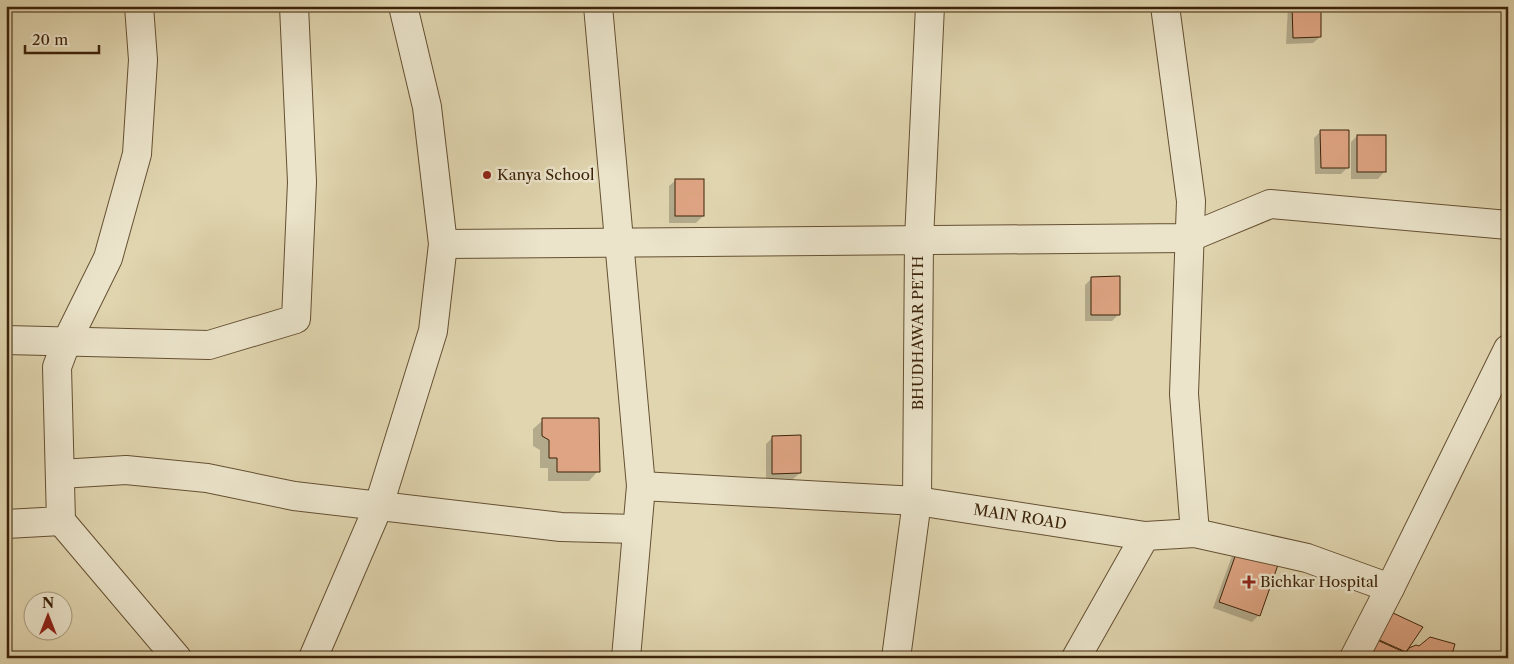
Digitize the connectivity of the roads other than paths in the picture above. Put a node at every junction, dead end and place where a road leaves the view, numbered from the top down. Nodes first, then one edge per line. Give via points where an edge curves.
1 (139, 6) edge
2 (294, 6) edge
3 (403, 6) edge
4 (598, 6) edge
5 (930, 6) edge
6 (1165, 6) edge
7 (1508, 225) edge
8 (1188, 238) junction
9 (919, 239) junction
10 (443, 244) junction
11 (620, 244) junction
12 (6, 340) edge
13 (66, 343) junction
14 (1508, 349) edge
15 (60, 474) junction
16 (641, 486) junction
17 (917, 501) junction
18 (379, 506) junction
19 (61, 521) junction
20 (6, 524) edge
21 (636, 529) junction
22 (1195, 533) junction
23 (1145, 536) junction
24 (1390, 588) junction
25 (177, 658) edge
26 (312, 658) edge
27 (626, 658) edge
28 (896, 658) edge
29 (1076, 658) edge
30 (1354, 658) edge

1 - 13 street via 143,60 137,154 108,258
2 - 13 street via 302,182 296,319 209,345
3 - 10 street via 427,107
4 - 11 street
5 - 9 street, BHUDHAWAR PETH
6 - 8 street via 1190,201
7 - 8 street via 1270,204
8 - 9 street
8 - 22 street via 1184,394
9 - 11 street
9 - 17 street, BHUDHAWAR PETH
10 - 11 street
10 - 18 street via 433,331
11 - 16 street
12 - 13 street
13 - 15 street via 57,367
14 - 24 street
15 - 18 street via 126,470 207,478 294,496
15 - 19 street
16 - 17 street, MAIN ROAD
16 - 21 street
17 - 23 street, MAIN ROAD
17 - 28 street, BHUDHAWAR PETH
18 - 21 street via 561,527
18 - 26 street
19 - 20 street
19 - 25 street
21 - 27 street
22 - 23 street, MAIN ROAD
22 - 24 street, MAIN ROAD via 1307,558
23 - 29 street
24 - 30 street

